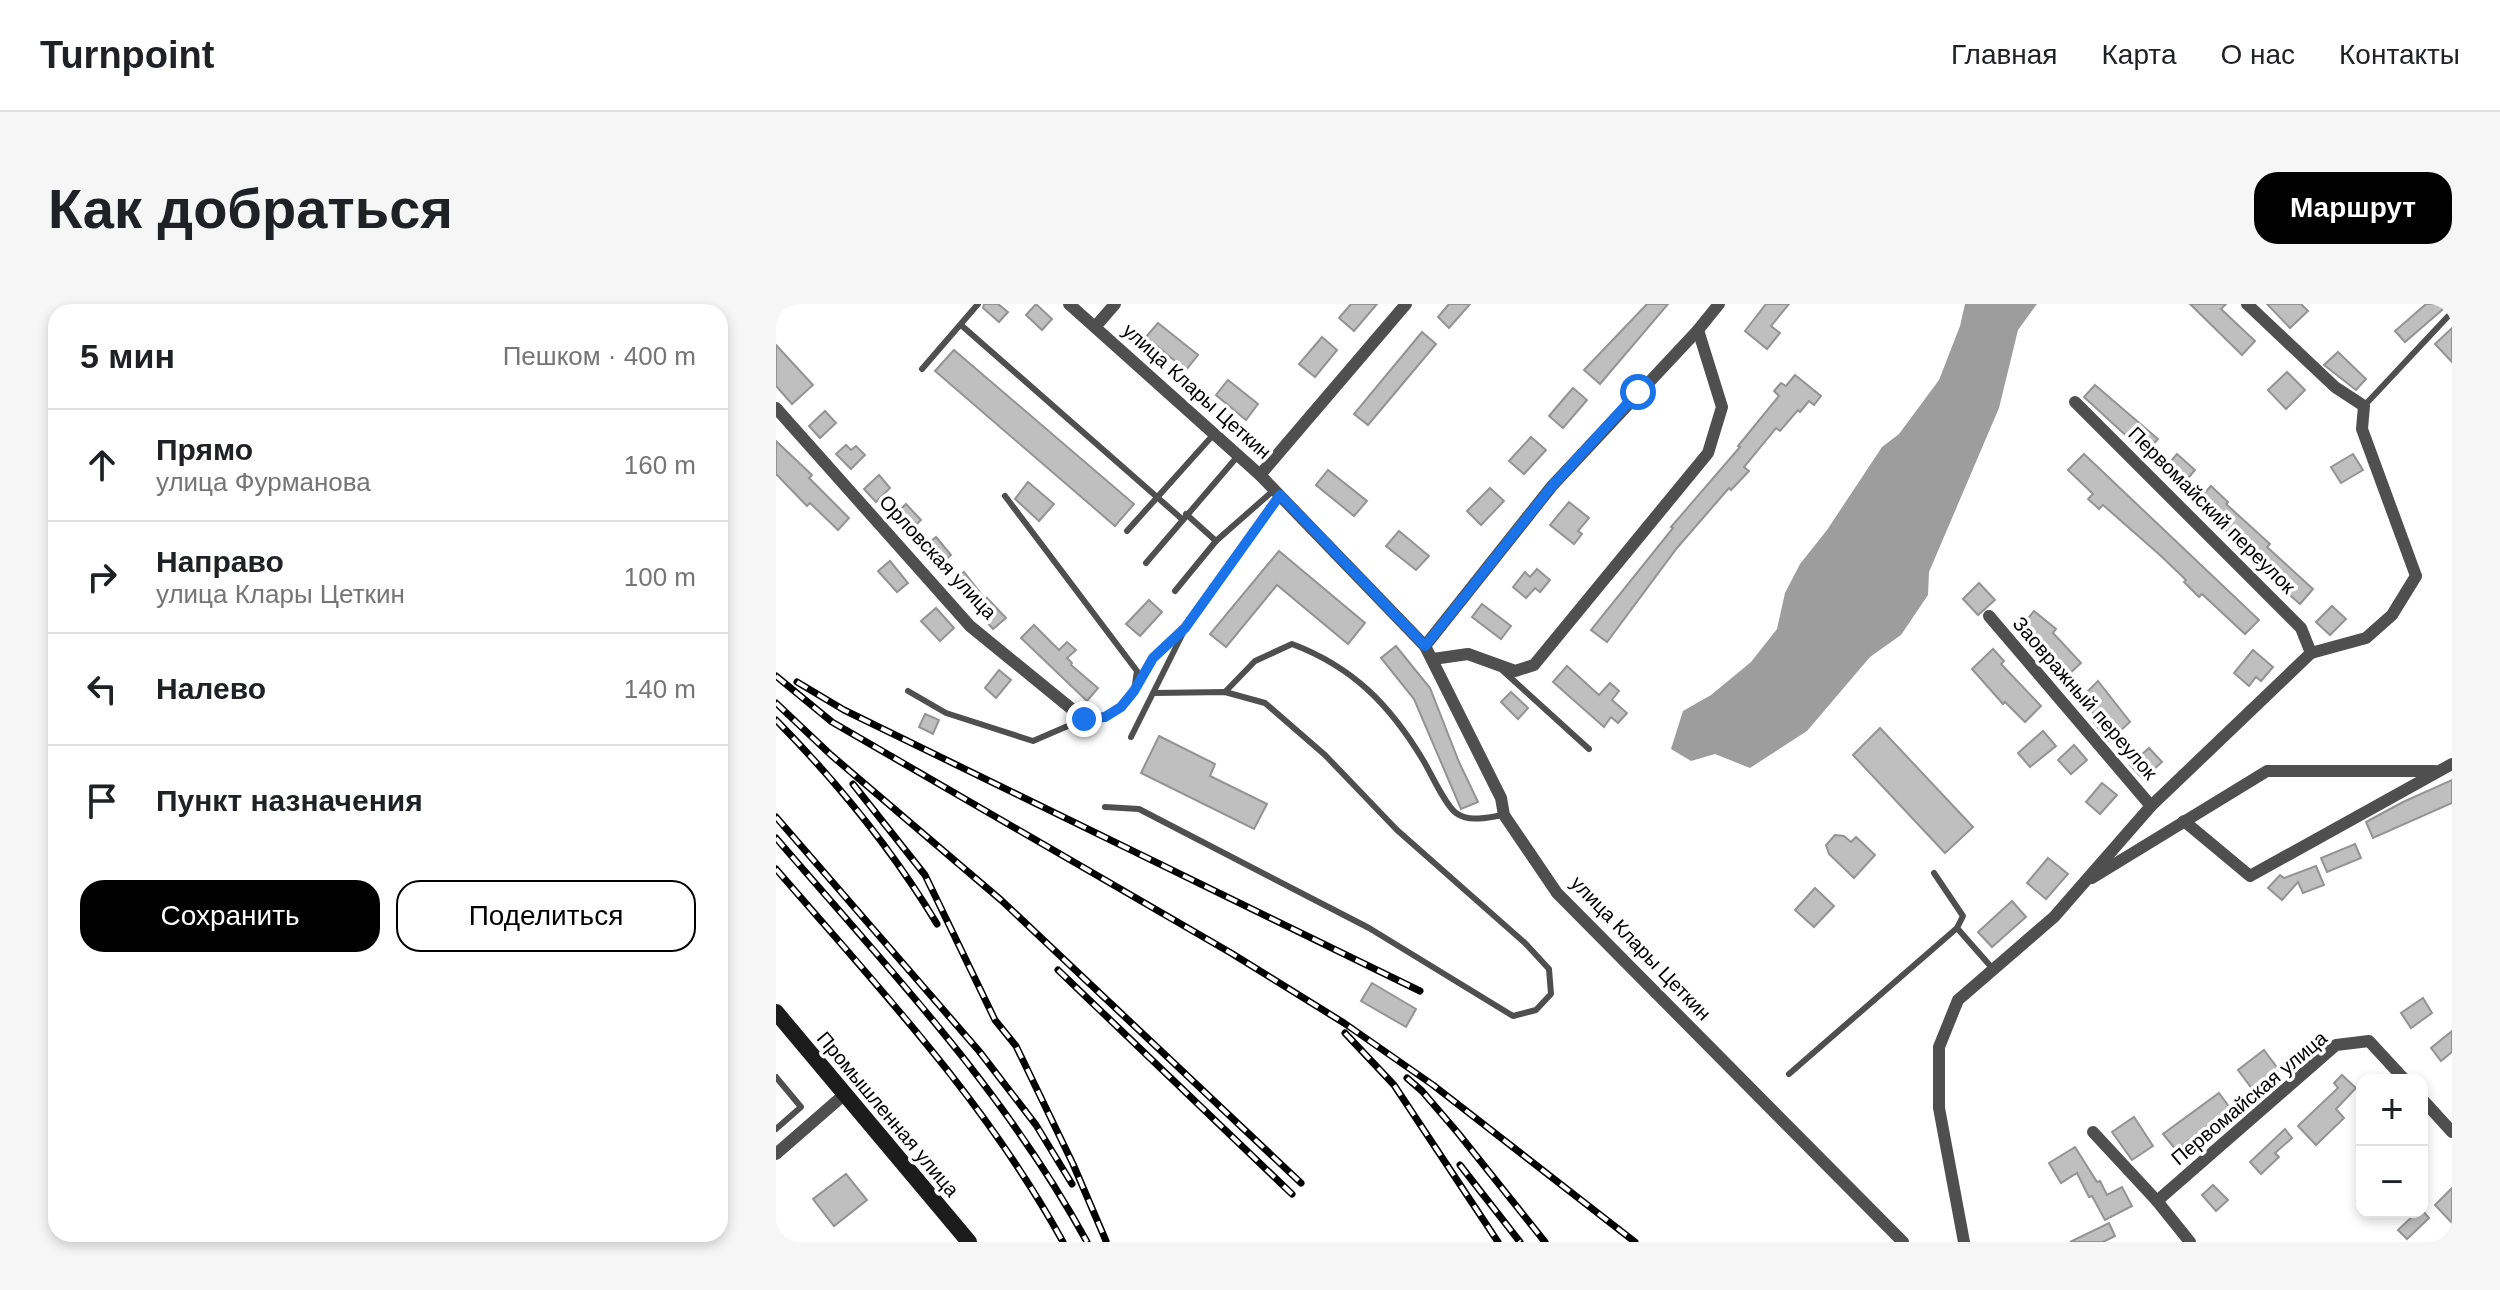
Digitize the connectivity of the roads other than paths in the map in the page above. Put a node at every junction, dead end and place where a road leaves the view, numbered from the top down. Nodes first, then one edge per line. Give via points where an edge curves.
1 (978, 304) edge
2 (1069, 304) edge
3 (1115, 304) edge
4 (1406, 304) edge
5 (1719, 304) edge
6 (2247, 304) edge
7 (2452, 312) edge
8 (961, 325) junction
9 (1095, 327) junction
10 (1698, 330) junction
11 (922, 369) dead end
12 (2075, 402) dead end
13 (2364, 406) junction
14 (776, 408) edge
15 (1214, 434) junction
16 (1238, 455) junction
17 (1260, 475) junction
18 (1277, 493) junction
19 (1005, 496) dead end
20 (1157, 497) junction
21 (1184, 516) junction
22 (1127, 531) dead end
23 (1216, 541) junction
24 (1146, 563) dead end
25 (1175, 591) dead end
26 (1989, 616) dead end
27 (1185, 628) junction
28 (1425, 646) junction
29 (2311, 653) junction
30 (1433, 659) junction
31 (1496, 665) junction
32 (908, 691) dead end
33 (1134, 691) junction
34 (1225, 692) junction
35 (1154, 693) junction
36 (1084, 719) junction
37 (1131, 737) dead end
38 (1589, 749) dead end
39 (2452, 764) edge
40 (2435, 771) junction
41 (2151, 806) junction
42 (1105, 807) dead end
43 (1504, 815) junction
44 (2184, 821) junction
45 (1934, 873) dead end
46 (2079, 886) junction
47 (1957, 928) junction
48 (1993, 969) junction
49 (776, 1012) edge
50 (1789, 1074) dead end
51 (2399, 1074) edge
52 (776, 1077) edge
53 (846, 1093) junction
54 (2428, 1106) edge
55 (776, 1129) edge
56 (2093, 1132) dead end
57 (2452, 1132) edge
58 (776, 1154) edge
59 (2157, 1201) junction
60 (969, 1242) edge
61 (1903, 1242) edge
62 (1964, 1242) edge
63 (2190, 1242) edge

1 - 8 lane
2 - 9 street, улица Клары Цеткин
3 - 9 street
4 - 17 street
5 - 10 street
6 - 13 street via 2335,387
7 - 13 lane
8 - 11 lane
8 - 20 lane
9 - 15 street, улица Клары Цеткин
10 - 28 street via 1552,486
10 - 31 street via 1722,407 1708,453 1534,665 1515,671
12 - 29 street, Первомайский переулок via 2301,628
13 - 29 street via 2362,429 2416,576 2392,615 2366,638
14 - 36 street, Орловская улица via 970,626
15 - 16 street, улица Клары Цеткин
15 - 20 lane
16 - 17 street, улица Клары Цеткин
16 - 21 lane
17 - 18 street, улица Клары Цеткин
18 - 23 lane
18 - 27 lane
18 - 28 street, улица Клары Цеткин
19 - 33 lane via 1137,671
20 - 21 lane
20 - 22 lane
21 - 23 lane
21 - 24 lane
23 - 25 lane
26 - 41 street, Заовражный переулок
27 - 33 lane via 1153,658
27 - 35 lane
28 - 30 street, улица Клары Цеткин
29 - 41 street
30 - 31 street via 1468,654
30 - 43 street, улица Клары Цеткин via 1501,798
31 - 38 lane
32 - 36 lane via 946,713 1033,741
33 - 36 lane via 1105,717
34 - 35 lane
34 - 42 lane via 1265,703 1533,952 1549,969 1551,994 1536,1010 1513,1016 1369,928 1139,809
34 - 43 lane via 1255,661 1292,644 1319,654 1363,685 1401,724 1455,812 1473,819
35 - 37 lane
39 - 40 street
40 - 44 street via 2267,771
40 - 44 street via 2250,876
41 - 46 street
43 - 61 street, улица Клары Цеткин via 1557,893
44 - 46 street
45 - 47 lane via 1963,916
46 - 48 street via 2054,917
47 - 48 lane
47 - 50 lane
48 - 62 street via 1958,1000 1939,1047 1939,1108
49 - 53 street, Промышленная улица
51 - 59 street, Первомайская улица via 2369,1041 2336,1045
52 - 55 lane via 801,1107
53 - 58 street
53 - 60 street, Промышленная улица
54 - 57 street
56 - 59 street
59 - 63 street

